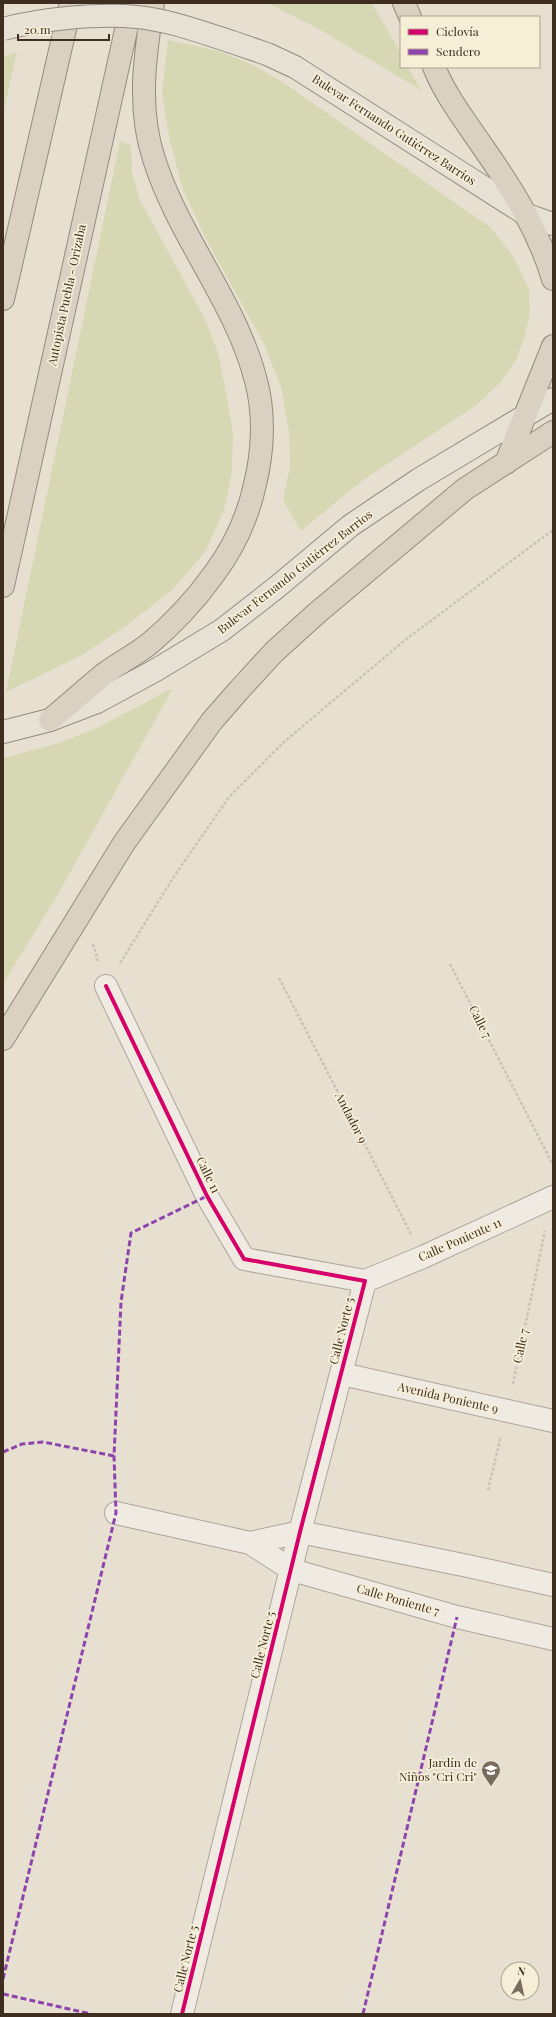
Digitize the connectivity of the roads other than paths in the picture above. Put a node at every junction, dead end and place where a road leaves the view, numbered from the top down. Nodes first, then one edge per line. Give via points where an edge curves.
1 (70, 3) edge
2 (132, 3) edge
3 (153, 3) edge
4 (404, 3) edge
5 (410, 16) edge
6 (3, 29) edge
7 (435, 68) edge
8 (528, 215) junction
9 (553, 224) edge
10 (553, 279) edge
11 (3, 299) edge
12 (553, 346) edge
13 (553, 399) edge
14 (526, 415) junction
15 (553, 432) edge
16 (506, 463) junction
17 (3, 586) edge
18 (50, 720) junction
19 (11, 730) edge
20 (106, 986) road end
21 (3, 1039) edge
22 (550, 1199) edge
23 (365, 1280) junction
24 (342, 1374) junction
25 (553, 1421) edge
26 (116, 1513) dead end
27 (300, 1532) junction
28 (250, 1543) junction
29 (292, 1570) junction
30 (553, 1585) edge
31 (553, 1639) edge
32 (182, 2014) edge

1 - 11 highway
2 - 17 highway, Autopista Puebla - Orizaba
3 - 18 highway via 144,60 145,121 153,158 186,233 247,352 257,383 261,415 261,460 251,504 234,544 214,575 184,610 149,644 105,674
4 - 5 highway
6 - 8 main road, Bulevar Fernando Gutiérrez Barrios, bridge via 56,19 137,17 176,25 267,54 295,67
7 - 8 highway via 461,115
8 - 9 main road, Bulevar Fernando Gutiérrez Barrios
8 - 10 highway via 547,257
12 - 14 highway
13 - 14 main road, Bulevar Fernando Gutiérrez Barrios
14 - 16 highway
14 - 18 main road, Bulevar Fernando Gutiérrez Barrios via 418,480 350,526 222,630 97,702
15 - 16 highway
16 - 21 highway via 465,489 356,579 274,652 212,721 124,843
18 - 19 main road, Bulevar Fernando Gutiérrez Barrios
20 - 23 street, Calle 11 via 207,1196 244,1259
22 - 23 street, Calle Poniente 11
23 - 24 street, Calle Norte 5
24 - 25 street, Avenida Poniente 9
24 - 27 street, Calle Norte 5
26 - 28 street, Calle Poniente 7
27 - 28 street, Calle Poniente 7
27 - 29 street, Calle Norte 5
27 - 30 street, Calle Poniente 7
28 - 29 street, Calle Poniente 7
29 - 31 street, Calle Poniente 7 via 457,1617
29 - 32 street, Calle Norte 5

